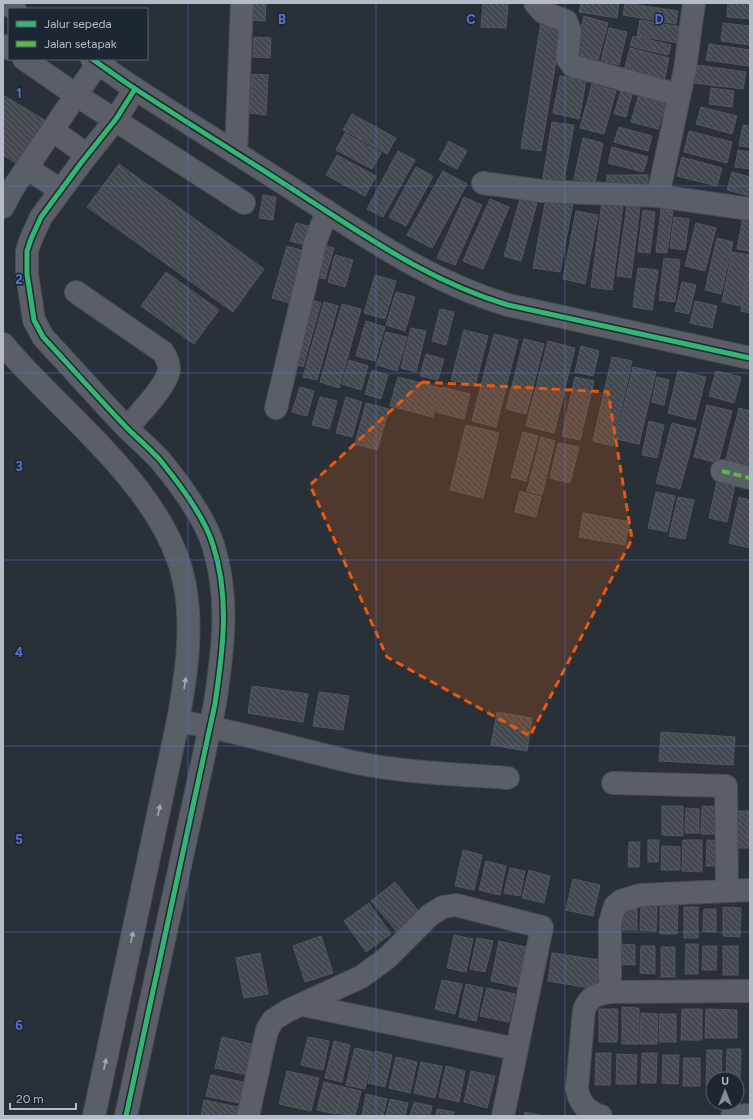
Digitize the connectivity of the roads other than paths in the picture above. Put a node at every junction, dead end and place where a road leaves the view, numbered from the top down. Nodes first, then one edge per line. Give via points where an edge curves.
1 (242, 3) edge
2 (535, 3) edge
3 (694, 3) edge
4 (25, 60) edge
5 (95, 61) edge
6 (135, 89) junction
7 (76, 94) junction
8 (679, 95) junction
9 (116, 119) junction
10 (52, 130) junction
11 (236, 153) junction
12 (87, 154) junction
13 (27, 168) junction
14 (482, 183) dead end
15 (60, 190) junction
16 (658, 196) junction
17 (244, 202) dead end
18 (3, 207) edge
19 (750, 209) edge
20 (327, 211) junction
21 (76, 292) dead end
22 (3, 344) edge
23 (750, 358) edge
24 (76, 373) junction
25 (51, 395) junction
26 (276, 408) dead end
27 (127, 428) junction
28 (722, 471) dead end
29 (750, 478) edge
30 (178, 721) junction
31 (210, 726) junction
32 (508, 778) dead end
33 (613, 783) dead end
34 (750, 890) edge
35 (727, 891) junction
36 (750, 991) edge
37 (610, 992) junction
38 (302, 1005) junction
39 (516, 1049) junction
40 (94, 1116) edge
41 (126, 1116) edge
42 (250, 1116) edge
43 (503, 1116) edge
44 (601, 1116) edge
45 (732, 1116) edge
46 (750, 1116) edge

1 - 11 street
2 - 8 street via 543,12 566,21 570,31 567,58 573,66
3 - 8 street
4 - 7 street
5 - 6 street
5 - 7 street
6 - 9 street
6 - 11 street
7 - 9 street
7 - 10 street
8 - 16 street
9 - 12 street
9 - 17 street
10 - 12 street
10 - 13 street
11 - 20 street
12 - 15 street
13 - 15 street
13 - 18 street
14 - 16 street via 542,190
15 - 24 street via 41,217 31,238 27,251 27,274 34,320 43,337
16 - 19 street
20 - 23 street via 413,265 476,295 596,325
20 - 26 street via 316,240
21 - 27 street via 163,352 168,359 169,370 165,381
22 - 25 street
24 - 25 street
24 - 27 street
30 -> 25 street via 188,664 189,621 185,585 177,556 155,510 134,482
27 - 31 street via 173,478 204,523 213,544 222,580 224,612 223,653
28 - 29 street
30 - 31 street
40 -> 30 street
31 - 32 street via 354,762 425,772
31 - 41 street
33 - 35 street via 726,786
34 - 35 street
35 - 37 street via 640,895 621,901 615,906 610,922
36 - 37 street
37 - 44 street via 597,994 588,1001 584,1010 577,1088 579,1098 586,1109
38 - 39 street
38 - 39 street via 361,977 388,958 430,915 443,907 456,905 542,927
38 - 42 street via 273,1020 267,1030
39 - 43 street
45 - 46 street

